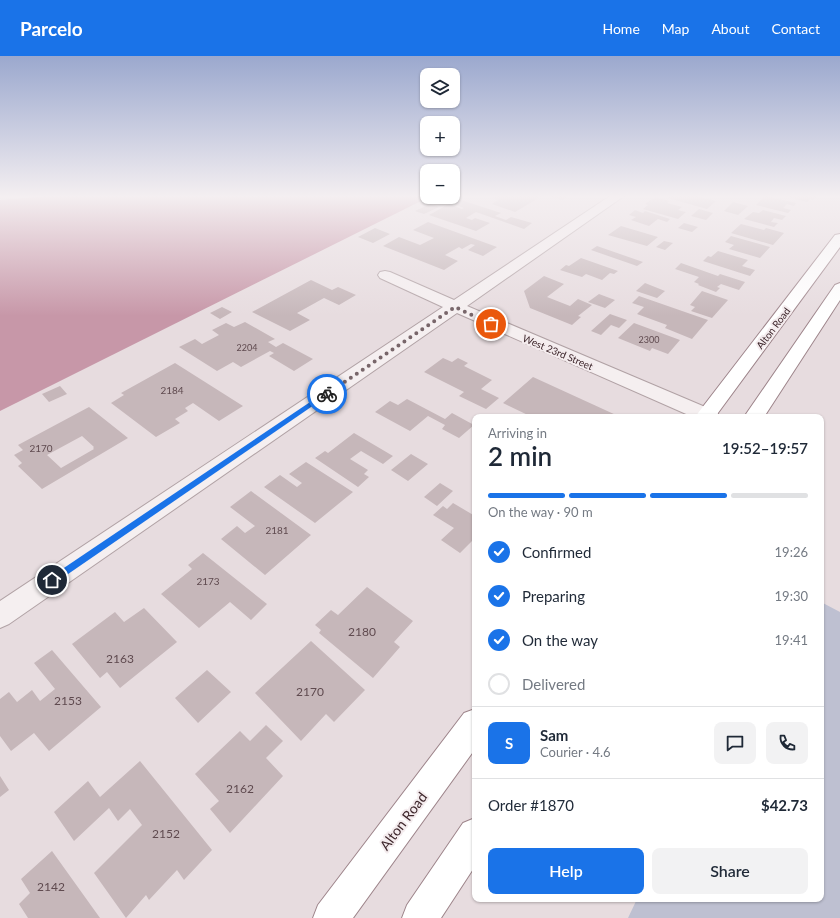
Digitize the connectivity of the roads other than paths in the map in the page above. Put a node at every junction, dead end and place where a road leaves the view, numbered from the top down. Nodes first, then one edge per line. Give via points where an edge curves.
1 (559, 236) edge
2 (840, 238) edge
3 (385, 275) dead end
4 (840, 288) edge
5 (455, 307) junction
6 (700, 414) edge
7 (709, 414) edge
8 (756, 414) edge
9 (0, 616) edge
10 (472, 728) edge
11 (472, 840) edge
12 (331, 918) edge
13 (420, 918) edge

1 - 5 street
2 - 7 highway, Alton Road
3 - 5 street, West 23rd Street
4 - 8 highway
5 - 6 street, West 23rd Street
5 - 9 street
10 - 12 highway, Alton Road
11 - 13 highway

